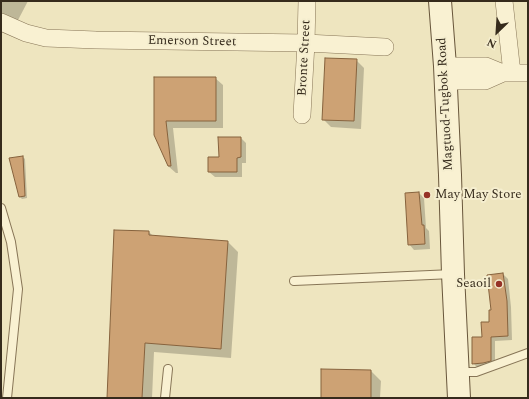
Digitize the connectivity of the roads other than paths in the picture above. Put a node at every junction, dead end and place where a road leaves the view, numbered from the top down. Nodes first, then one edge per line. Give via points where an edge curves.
1 (307, 1) edge
2 (440, 1) edge
3 (504, 1) edge
4 (1, 22) edge
5 (306, 44) junction
6 (385, 47) dead end
7 (445, 73) junction
8 (514, 73) edge
9 (302, 115) dead end
10 (1, 208) edge
11 (453, 274) junction
12 (294, 281) dead end
13 (528, 353) edge
14 (168, 369) dead end
15 (458, 372) junction
16 (7, 398) edge
17 (165, 398) edge
18 (459, 398) edge

1 - 5 street, Bronte Street
2 - 7 main road, Magtuod-Tugbok Road
3 - 8 street
4 - 5 street, Emerson Street via 46,38
5 - 6 street, Emerson Street
5 - 9 street, Bronte Street
7 - 8 street via 486,66
7 - 11 main road, Magtuod-Tugbok Road
10 - 16 lane via 11,242 18,289
11 - 12 lane
11 - 15 main road, Magtuod-Tugbok Road
13 - 15 lane via 476,372
14 - 17 lane
15 - 18 main road, Magtuod-Tugbok Road

